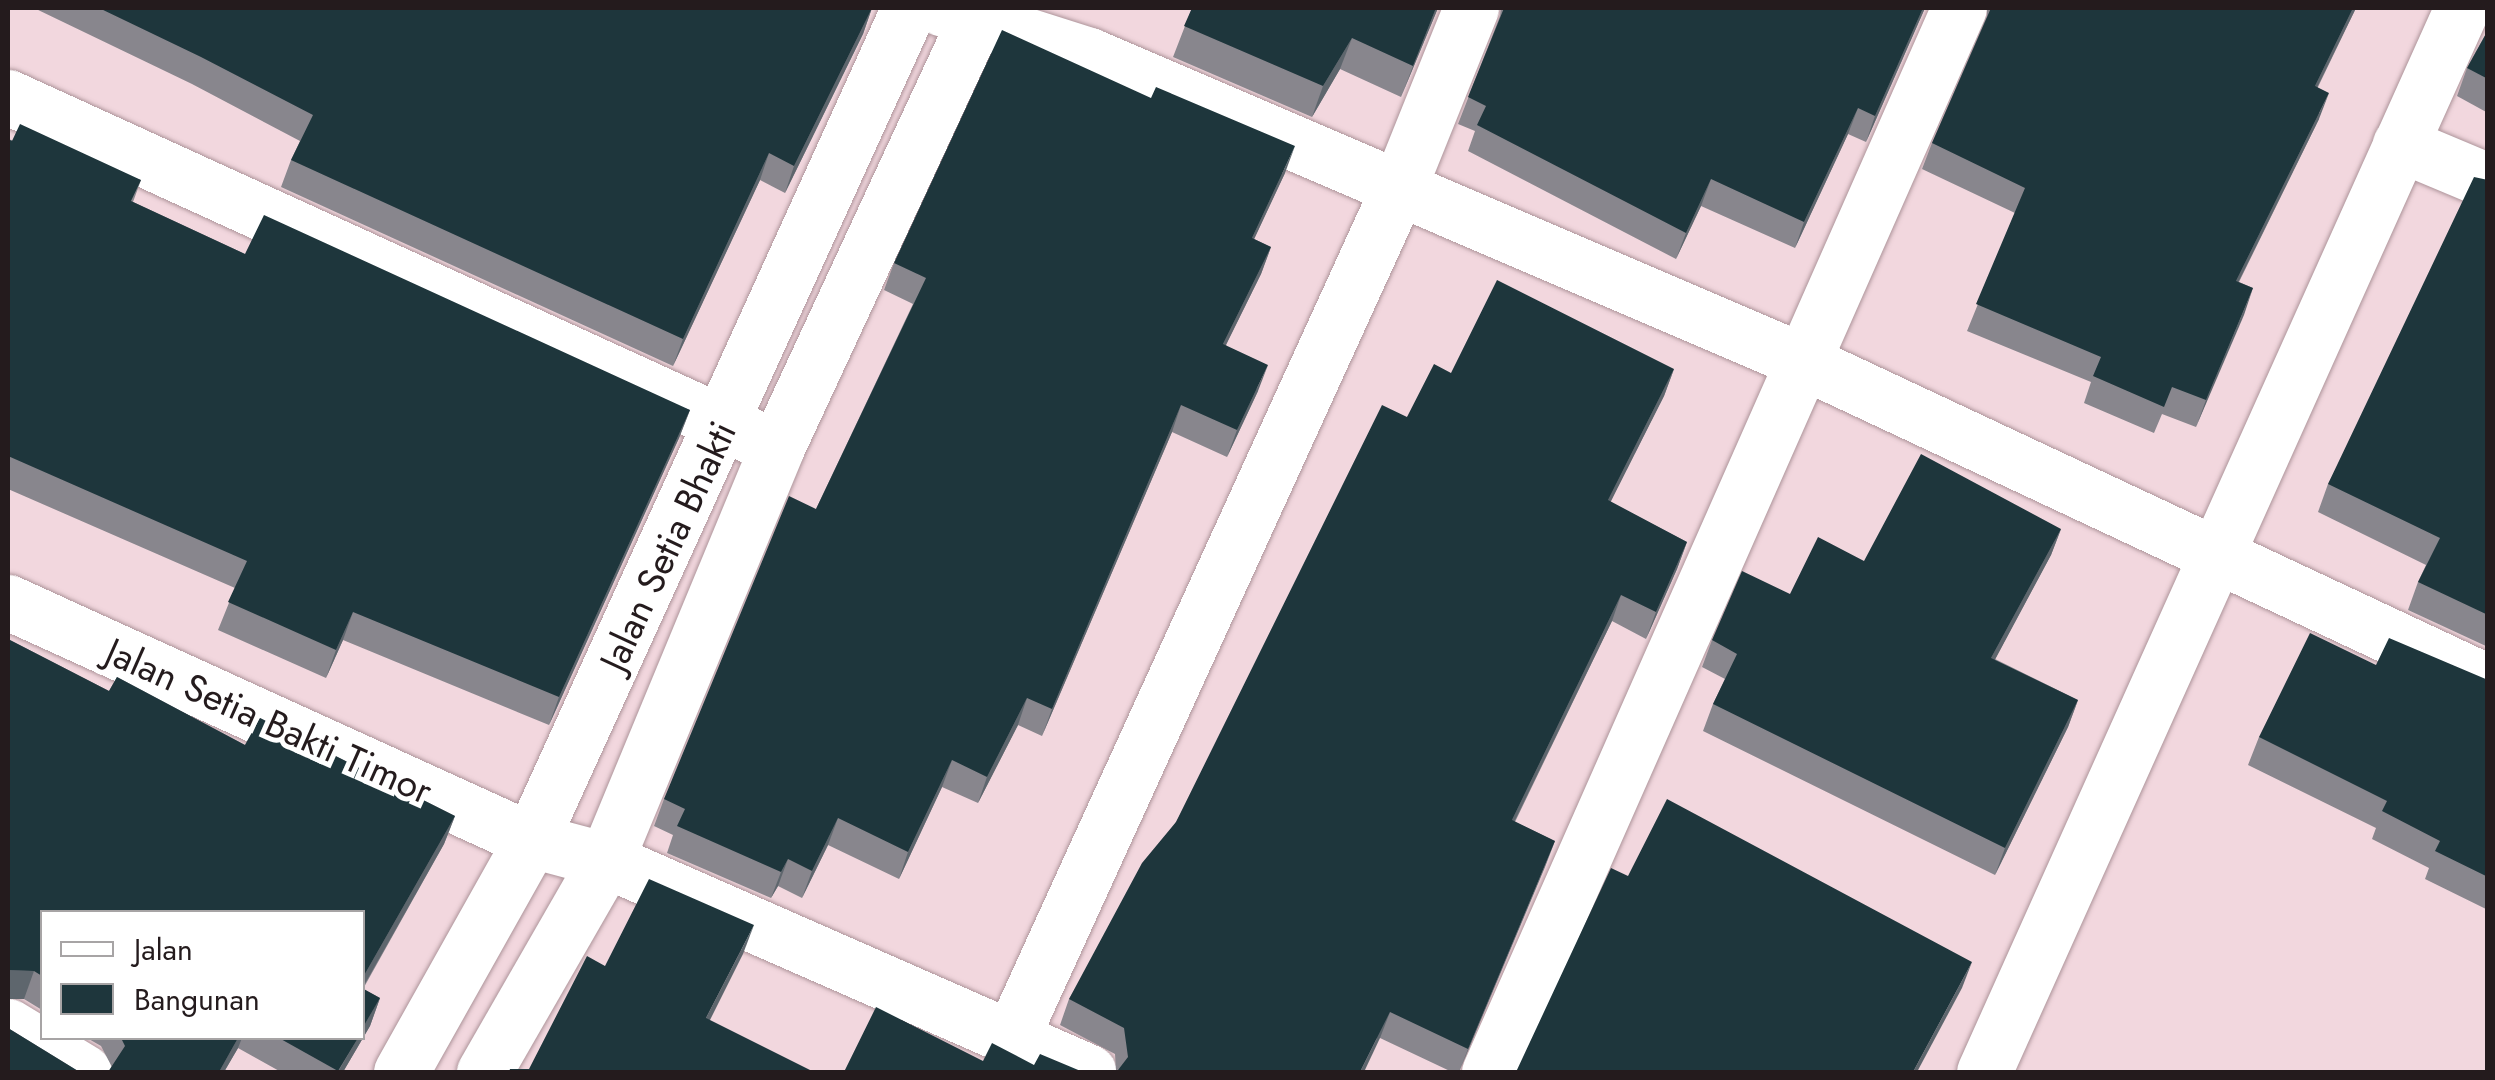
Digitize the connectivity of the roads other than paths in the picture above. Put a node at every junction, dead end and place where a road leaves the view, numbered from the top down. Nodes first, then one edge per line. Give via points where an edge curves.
1 (909, 8) edge
2 (1471, 8) edge
3 (1959, 8) edge
4 (2462, 8) edge
5 (966, 11) edge
6 (8, 96) edge
7 (2400, 144) junction
8 (2488, 181) edge
9 (1399, 187) junction
10 (1798, 360) junction
11 (728, 422) junction
12 (776, 448) junction
13 (2215, 561) junction
14 (8, 602) edge
15 (2488, 682) edge
16 (531, 840) junction
17 (606, 860) junction
18 (8, 1026) edge
19 (1012, 1036) junction
20 (84, 1072) edge
21 (401, 1072) edge
22 (484, 1072) edge
23 (1088, 1072) edge
24 (1489, 1072) edge
25 (1984, 1072) edge

1 - 11 street, Jalan Setia Bhakti
2 - 9 street
3 - 10 street
4 - 7 street
5 - 9 street via 1089,55
5 - 12 street, Jalan Setia Bhakti
6 - 11 street
7 - 8 street
7 - 13 street
9 - 10 street
9 - 19 street
10 - 13 street
10 - 24 street
11 - 12 street
11 - 16 street, Jalan Setia Bhakti
12 - 17 street, Jalan Setia Bhakti
13 - 15 street
13 - 25 street
14 - 16 street, Jalan Setia Bakti Timor
16 - 17 street, Jalan Setia Bakti Timor
16 - 21 street, Jalan Setia Bhakti
17 - 19 street, Jalan Setia Bakti Timor
17 - 22 street, Jalan Setia Bhakti
18 - 20 street
19 - 23 street, Jalan Setia Bakti Timor

